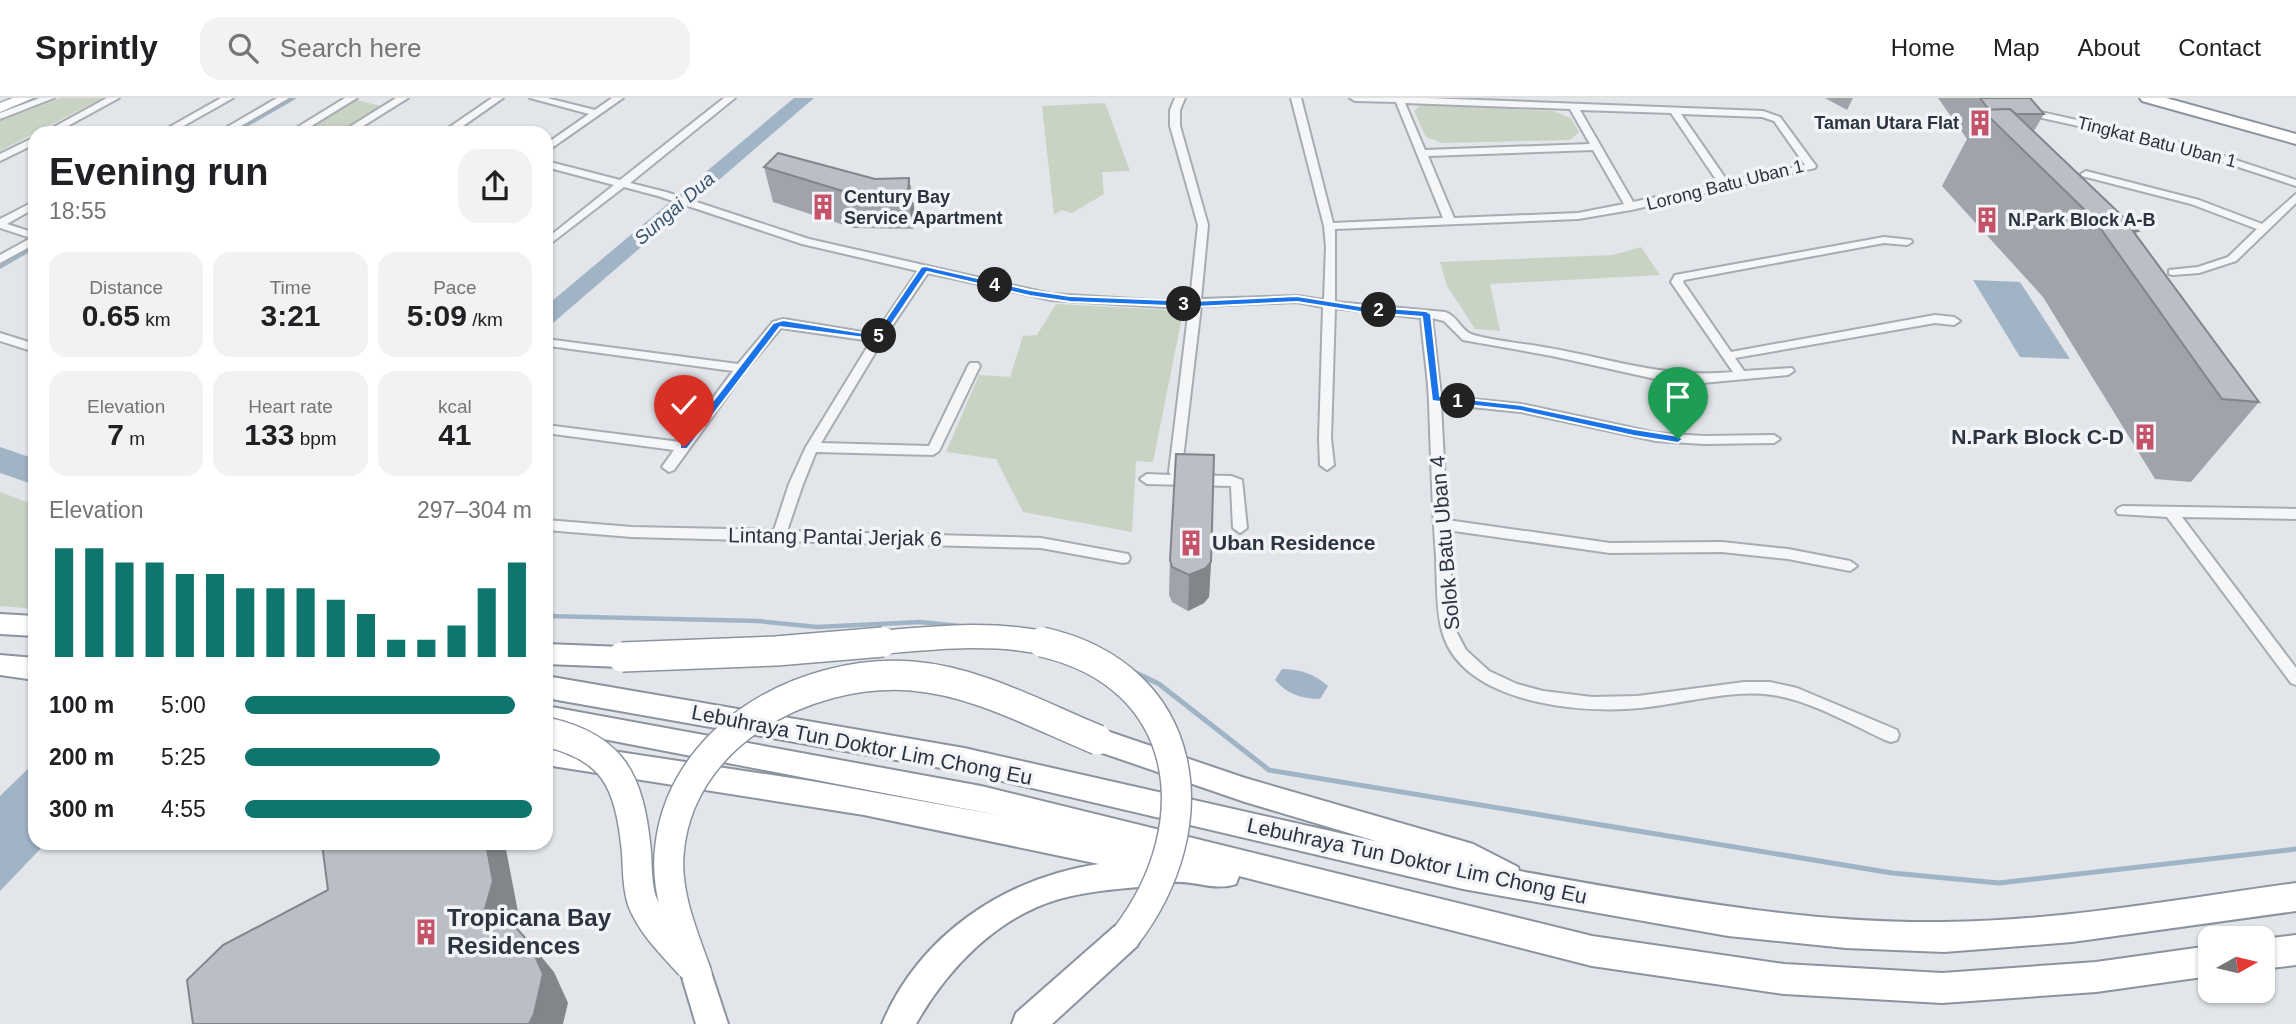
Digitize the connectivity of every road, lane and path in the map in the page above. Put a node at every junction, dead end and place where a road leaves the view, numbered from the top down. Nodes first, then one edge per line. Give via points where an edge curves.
1 (12, 98) edge
2 (26, 98) edge
3 (49, 98) edge
4 (114, 98) edge
5 (228, 98) edge
6 (284, 98) edge
7 (352, 98) edge
8 (403, 98) edge
9 (498, 98) edge
10 (535, 98) edge
11 (618, 98) edge
12 (730, 98) edge
13 (1180, 98) edge
14 (1296, 98) edge
15 (1356, 98) edge
16 (2148, 98) edge
17 (2187, 98) edge
18 (1400, 101) junction
19 (0, 103) edge
20 (0, 108) edge
21 (1574, 108) junction
22 (2017, 110) edge
23 (1674, 111) junction
24 (598, 113) junction
25 (0, 116) edge
26 (61, 126) edge
27 (177, 126) edge
28 (234, 126) edge
29 (305, 126) edge
30 (357, 126) edge
31 (456, 126) edge
32 (2296, 129) edge
33 (2296, 139) edge
34 (28, 144) edge
35 (553, 144) edge
36 (1596, 147) junction
37 (1422, 153) junction
38 (0, 158) edge
39 (553, 166) edge
40 (2087, 174) dead end
41 (2296, 183) edge
42 (622, 184) junction
43 (1726, 186) junction
44 (2296, 197) edge
45 (1631, 207) junction
46 (28, 208) edge
47 (1450, 222) junction
48 (0, 224) edge
49 (1329, 226) junction
50 (2264, 228) junction
51 (28, 235) edge
52 (553, 238) edge
53 (28, 242) edge
54 (1907, 242) dead end
55 (0, 260) edge
56 (925, 269) junction
57 (2173, 272) dead end
58 (1194, 304) junction
59 (1329, 304) junction
60 (1426, 314) junction
61 (1954, 321) dead end
62 (0, 337) edge
63 (878, 338) junction
64 (553, 343) edge
65 (28, 346) edge
66 (1728, 356) junction
67 (974, 366) dead end
68 (741, 368) junction
69 (1788, 371) dead end
70 (1742, 377) junction
71 (1435, 399) junction
72 (553, 430) edge
73 (1774, 439) dead end
74 (684, 447) junction
75 (812, 447) junction
76 (1327, 465) dead end
77 (669, 467) dead end
78 (1147, 479) dead end
79 (1175, 480) junction
80 (2123, 511) dead end
81 (2172, 513) junction
82 (2296, 514) edge
83 (1440, 524) junction
84 (553, 526) edge
85 (1240, 528) dead end
86 (779, 536) junction
87 (1123, 558) dead end
88 (1850, 566) dead end
89 (0, 624) edge
90 (28, 626) edge
91 (553, 654) edge
92 (0, 666) edge
93 (28, 668) edge
94 (2296, 679) edge
95 (553, 688) edge
96 (553, 718) edge
97 (553, 734) edge
98 (1891, 735) dead end
99 (553, 753) edge
100 (1186, 869) junction
101 (1330, 887) junction
102 (1525, 887) junction
103 (2296, 897) edge
104 (2296, 950) edge
105 (2275, 953) edge
106 (2198, 963) edge
107 (697, 974) junction
108 (712, 1024) edge
109 (898, 1024) edge
110 (1028, 1024) edge

1 - 19 main road
2 - 20 main road
3 - 25 street
4 - 26 street
5 - 27 street
6 - 28 street
7 - 29 street
8 - 30 street
9 - 31 street
10 - 24 street
11 - 24 street
12 - 42 street
13 - 58 street via 1175,126 1203,236
14 - 49 street
15 - 18 street, Lorong Batu Uban 1
16 - 33 highway
17 - 32 highway
18 - 21 street, Lorong Batu Uban 1
18 - 37 street
21 - 23 street, Lorong Batu Uban 1
21 - 36 street
22 - 41 street, Tingkat Batu Uban 1 via 2190,148
23 - 43 street
23 - 43 street, Lorong Batu Uban 1 via 1772,116 1811,166
24 - 35 street
34 - 38 street
36 - 37 street
36 - 45 street
37 - 47 street
39 - 42 street
40 - 50 street via 2195,202
42 - 52 street
42 - 56 street via 806,242
43 - 45 street, Lorong Batu Uban 1
44 - 50 street
45 - 47 street, Lorong Batu Uban 1 via 1561,218
46 - 48 street
47 - 49 street, Lorong Batu Uban 1
48 - 51 street
49 - 59 street
50 - 57 street via 2232,258 2199,270
53 - 55 street
54 - 66 street via 1884,240 1679,277 1677,282
56 - 58 street via 1051,297
56 - 63 street
58 - 59 street via 1297,299
58 - 79 street
59 - 60 street
59 - 76 street
60 - 70 street via 1451,319 1467,337 1644,374
60 - 71 street, Solok Batu Uban 4
61 - 66 street via 1935,319
62 - 65 street
63 - 68 street via 781,324
63 - 75 street
64 - 68 street
66 - 70 street
67 - 75 street via 933,451
68 - 74 street
69 - 70 street
71 - 73 street via 1521,408 1656,437
71 - 83 street, Solok Batu Uban 4
72 - 74 street
74 - 77 street
75 - 86 street
78 - 79 street
79 - 85 street via 1237,484
80 - 81 street
81 - 82 street
81 - 94 street
83 - 88 street via 1610,548 1744,549
83 - 98 street, Solok Batu Uban 4 via 1449,631 1455,645 1484,675 1513,689 1592,703 1770,688 1791,692
84 - 86 street, Lintang Pantai Jerjak 6
86 - 87 street, Lintang Pantai Jerjak 6 via 1041,543
89 - 90 highway
91 - 110 highway, bridge via 755,653 966,635 1019,636 1095,659 1127,684 1154,714 1172,751 1178,794 1176,837 1161,883 1126,936
92 - 93 highway
95 - 102 highway, Lebuhraya Tun Doktor Lim Chong Eu via 964,760
96 - 101 highway, Lebuhraya Tun Doktor Lim Chong Eu via 981,798
97 - 107 highway, bridge via 585,743 614,768 628,804 642,900 656,928
99 - 100 highway via 717,775 970,822
100 - 101 highway
100 - 109 highway via 1114,876 1026,896 971,932 940,962
101 - 106 highway, Lebuhraya Tun Doktor Lim Chong Eu via 1592,951 1784,979 1942,988 2096,977
102 - 103 highway, Lebuhraya Tun Doktor Lim Chong Eu via 1728,922 1944,937 2072,928
102 - 107 highway, bridge via 1473,857 1245,790 1098,740 989,696 914,676 864,676 786,696 737,727 687,788 671,834 669,877 674,908
104 - 105 highway
107 - 108 highway

